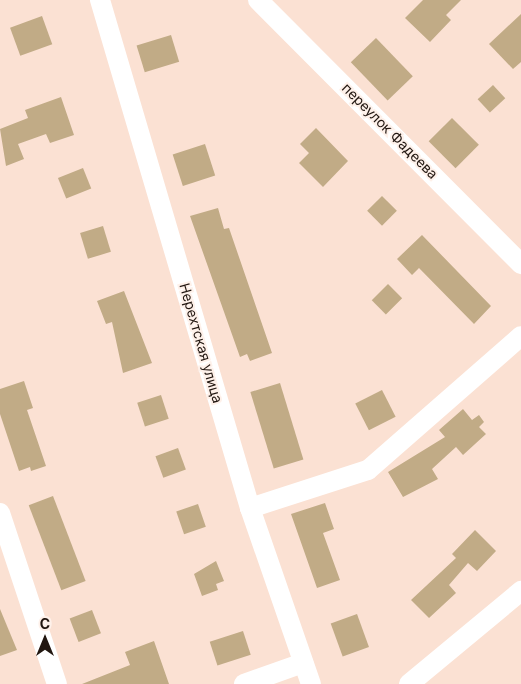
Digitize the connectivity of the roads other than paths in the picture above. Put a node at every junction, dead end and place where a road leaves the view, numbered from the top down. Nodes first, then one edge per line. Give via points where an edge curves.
1 (100, 0) edge
2 (258, 0) edge
3 (521, 264) edge
4 (521, 336) edge
5 (250, 508) junction
6 (0, 513) edge
7 (521, 591) edge
8 (303, 663) junction
9 (57, 684) edge
10 (244, 684) edge
11 (311, 684) edge
12 (409, 684) edge

1 - 5 street, Нерехтская улица
2 - 3 street, переулок Фадеева
4 - 5 street via 424,426 368,470
5 - 8 street, Нерехтская улица
6 - 9 street
7 - 12 street
8 - 10 street
8 - 11 street, Нерехтская улица

